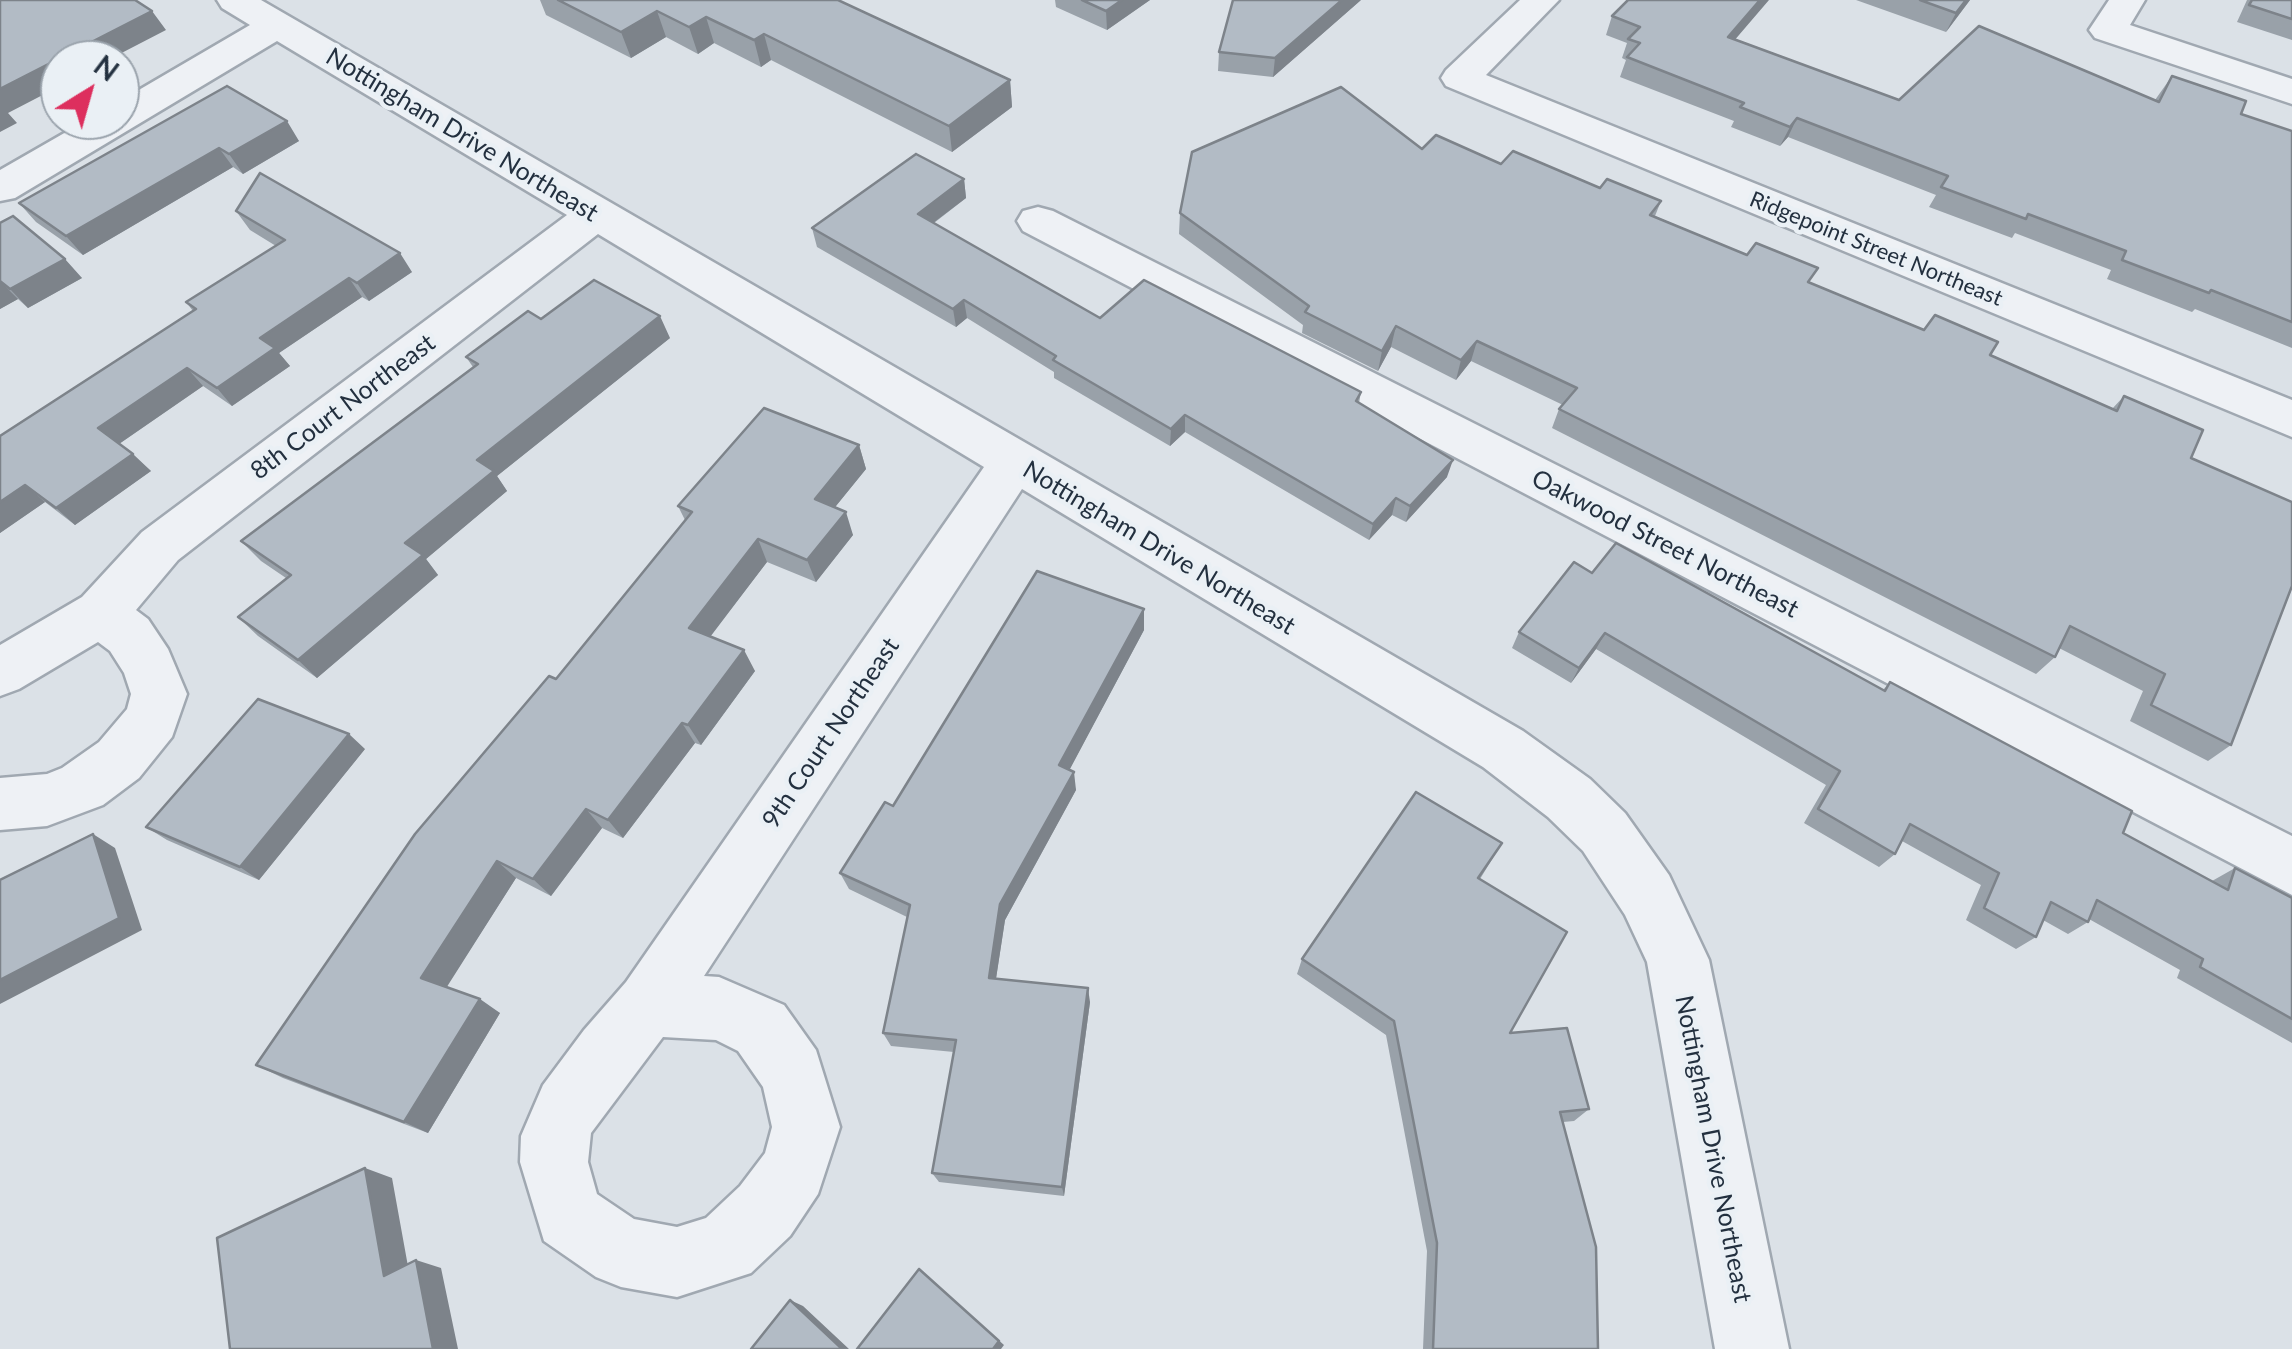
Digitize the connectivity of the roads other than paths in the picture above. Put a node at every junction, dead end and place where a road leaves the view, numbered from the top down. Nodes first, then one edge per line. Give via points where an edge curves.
1 (235, 0) edge
2 (1540, 0) edge
3 (2118, 15) edge
4 (277, 25) junction
5 (2292, 92) edge
6 (140, 106) edge
7 (82, 140) edge
8 (0, 188) edge
9 (597, 214) junction
10 (1038, 220) dead end
11 (2292, 419) edge
12 (1014, 462) junction
13 (101, 613) junction
14 (0, 674) edge
15 (0, 804) edge
16 (2292, 867) edge
17 (649, 1004) dead end
18 (1752, 1349) edge

1 - 4 street, Nottingham Drive Northeast
2 - 11 street, Ridgepoint Street Northeast via 1460,78
3 - 5 street
4 - 6 street
4 - 9 street, Nottingham Drive Northeast
7 - 8 street
9 - 12 street, Nottingham Drive Northeast
9 - 13 street, 8th Court Northeast via 160,546
10 - 16 street, Oakwood Street Northeast
12 - 17 street, 9th Court Northeast
12 - 18 street, Nottingham Drive Northeast via 1503,750 1604,832 1648,895 1678,960
13 - 14 street, 8th Court Northeast
13 - 15 street via 149,665 159,694 152,720 119,760 82,788 47,800

